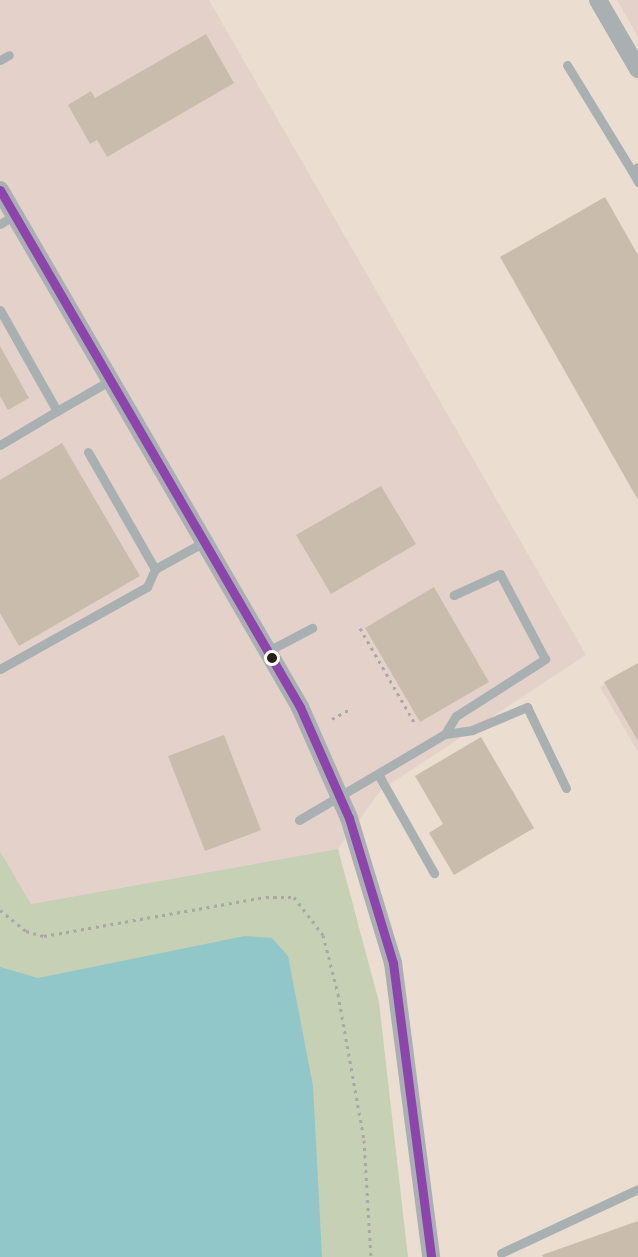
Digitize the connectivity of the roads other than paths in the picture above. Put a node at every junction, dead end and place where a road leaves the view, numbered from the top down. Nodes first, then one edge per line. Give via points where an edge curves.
1 (598, 0) edge
2 (9, 55) dead end
3 (0, 60) edge
4 (567, 65) dead end
5 (638, 69) edge
6 (635, 169) edge
7 (638, 182) edge
8 (0, 190) edge
9 (7, 219) edge
10 (0, 310) edge
11 (111, 380) junction
12 (57, 411) junction
13 (0, 445) edge
14 (88, 452) dead end
15 (204, 542) junction
16 (154, 569) junction
17 (454, 596) dead end
18 (312, 628) dead end
19 (268, 651) junction
20 (0, 669) edge
21 (445, 734) junction
22 (378, 774) junction
23 (566, 788) dead end
24 (340, 796) junction
25 (299, 820) dead end
26 (434, 873) dead end
27 (638, 1189) edge
28 (499, 1256) edge
29 (431, 1257) edge

1 - 5 street
2 - 3 lane
4 - 6 lane
6 - 7 lane
8 - 9 street
9 - 11 street
10 - 12 lane
11 - 12 lane
11 - 15 street
12 - 13 lane
14 - 16 lane
15 - 16 lane
15 - 19 street
16 - 20 lane via 147,587
17 - 21 lane via 500,574 545,659 456,716
18 - 19 lane
19 - 24 street via 300,707
21 - 22 lane
21 - 23 lane via 472,730 527,707
22 - 24 lane
22 - 26 lane
24 - 25 lane
24 - 29 street via 393,963
27 - 28 lane

